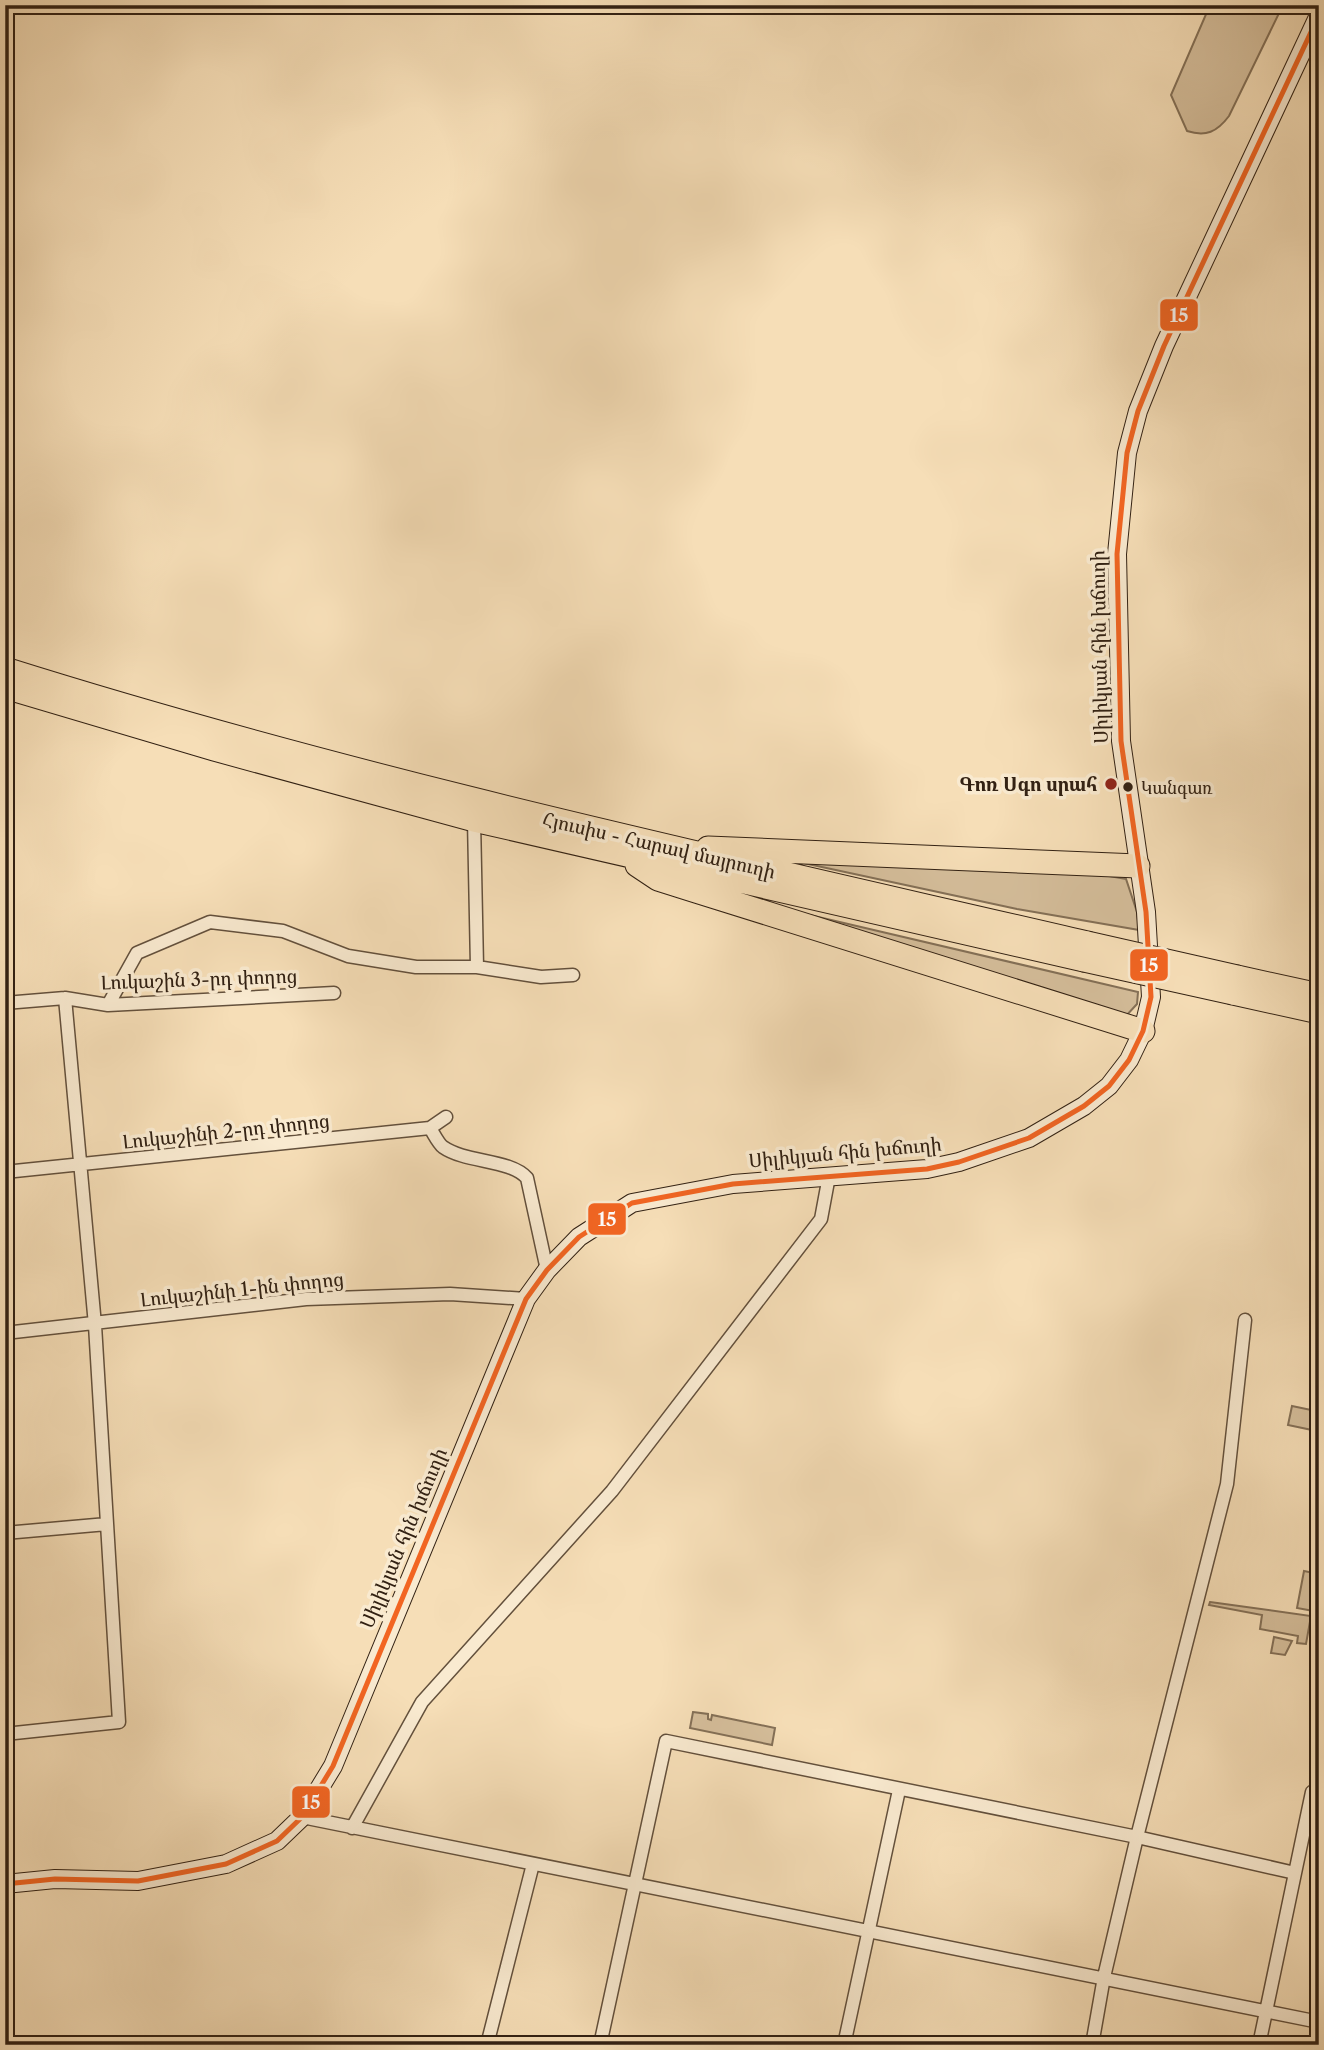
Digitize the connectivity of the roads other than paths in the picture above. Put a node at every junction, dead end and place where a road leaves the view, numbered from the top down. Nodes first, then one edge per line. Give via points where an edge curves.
1 (1319, 15) edge
2 (5, 669) edge
3 (5, 687) edge
4 (474, 820) junction
5 (682, 850) junction
6 (623, 855) junction
7 (1138, 866) junction
8 (1086, 951) junction
9 (477, 967) junction
10 (573, 975) dead end
11 (1263, 991) junction
12 (334, 993) dead end
13 (1319, 995) edge
14 (65, 998) junction
15 (5, 1003) edge
16 (108, 1005) junction
17 (1319, 1012) edge
18 (1143, 1031) junction
19 (446, 1117) dead end
20 (430, 1128) junction
21 (78, 1166) junction
22 (5, 1172) edge
23 (829, 1175) junction
24 (547, 1270) junction
25 (526, 1299) junction
26 (1245, 1320) dead end
27 (95, 1325) junction
28 (5, 1333) edge
29 (107, 1524) junction
30 (5, 1533) edge
31 (5, 1734) edge
32 (1319, 1787) edge
33 (898, 1790) junction
34 (302, 1817) junction
35 (352, 1828) junction
36 (1137, 1837) junction
37 (533, 1864) junction
38 (1295, 1874) junction
39 (5, 1884) edge
40 (636, 1886) junction
41 (868, 1929) junction
42 (1104, 1977) junction
43 (1267, 2010) junction
44 (1319, 2022) edge
45 (487, 2045) edge
46 (600, 2045) edge
47 (844, 2045) edge
48 (1092, 2045) edge
49 (1259, 2045) edge

1 - 7 street, Սիլիկյան հին խճուղի via 1164,346 1127,453 1117,554 1121,741
2 - 5 highway, Հյուսիս - Հարավ մայրուղի via 372,775
3 - 4 highway, Հյուսիս - Հարավ մայրուղի
4 - 6 highway, Հյուսիս - Հարավ մայրուղի
4 - 9 street
5 - 7 highway via 721,846
5 - 8 highway, Հյուսիս - Հարավ մայրուղի
6 - 8 highway, Հյուսիս - Հարավ մայրուղի
6 - 18 highway via 658,879
7 - 18 street, Սիլիկյան հին խճուղի via 1149,938 1151,997
8 - 11 highway, Հյուսիս - Հարավ մայրուղի, bridge
9 - 10 street via 541,977
9 - 16 street via 416,967 348,956 283,931 210,922 136,953
11 - 13 highway, Հյուսիս - Հարավ մայրուղի
11 - 17 highway, Հյուսիս - Հարավ մայրուղի
12 - 16 street, Լուկաշին 3-րդ փողոց
14 - 15 street, Լուկաշին 3-րդ փողոց
14 - 16 street, Լուկաշին 3-րդ փողոց
14 - 21 street
18 - 23 street, Սիլիկյան հին խճուղի via 1109,1086 1029,1138 927,1169
19 - 20 street, Լուկաշինի 2-րդ փողոց
20 - 21 street, Լուկաշինի 2-րդ փողոց
20 - 24 street via 443,1146 520,1170 527,1178
21 - 22 street, Լուկաշինի 2-րդ փողոց
21 - 27 street
23 - 24 street, Սիլիկյան հին խճուղի via 733,1184 632,1203 579,1237
23 - 35 street via 821,1219 612,1491 422,1702
24 - 25 street, Սիլիկյան հին խճուղի
25 - 27 street, Լուկաշինի 1-ին փողոց via 450,1294 306,1299
25 - 34 street, Սիլիկյան հին խճուղի via 333,1766
26 - 36 street via 1227,1484
27 - 28 street, Լուկաշինի 1-ին փողոց
27 - 29 street
29 - 30 street
29 - 31 street via 119,1722
32 - 38 street via 1312,1792
33 - 36 street
33 - 40 street via 666,1741
33 - 41 street
34 - 35 street
34 - 39 street, Սիլիկյան հին խճուղի via 277,1840 226,1864 138,1881 55,1878
35 - 37 street
36 - 38 street
36 - 42 street
37 - 40 street
37 - 45 street
38 - 43 street
40 - 41 street
40 - 46 street
41 - 42 street
41 - 47 street
42 - 43 street
42 - 48 street
43 - 44 street
43 - 49 street

